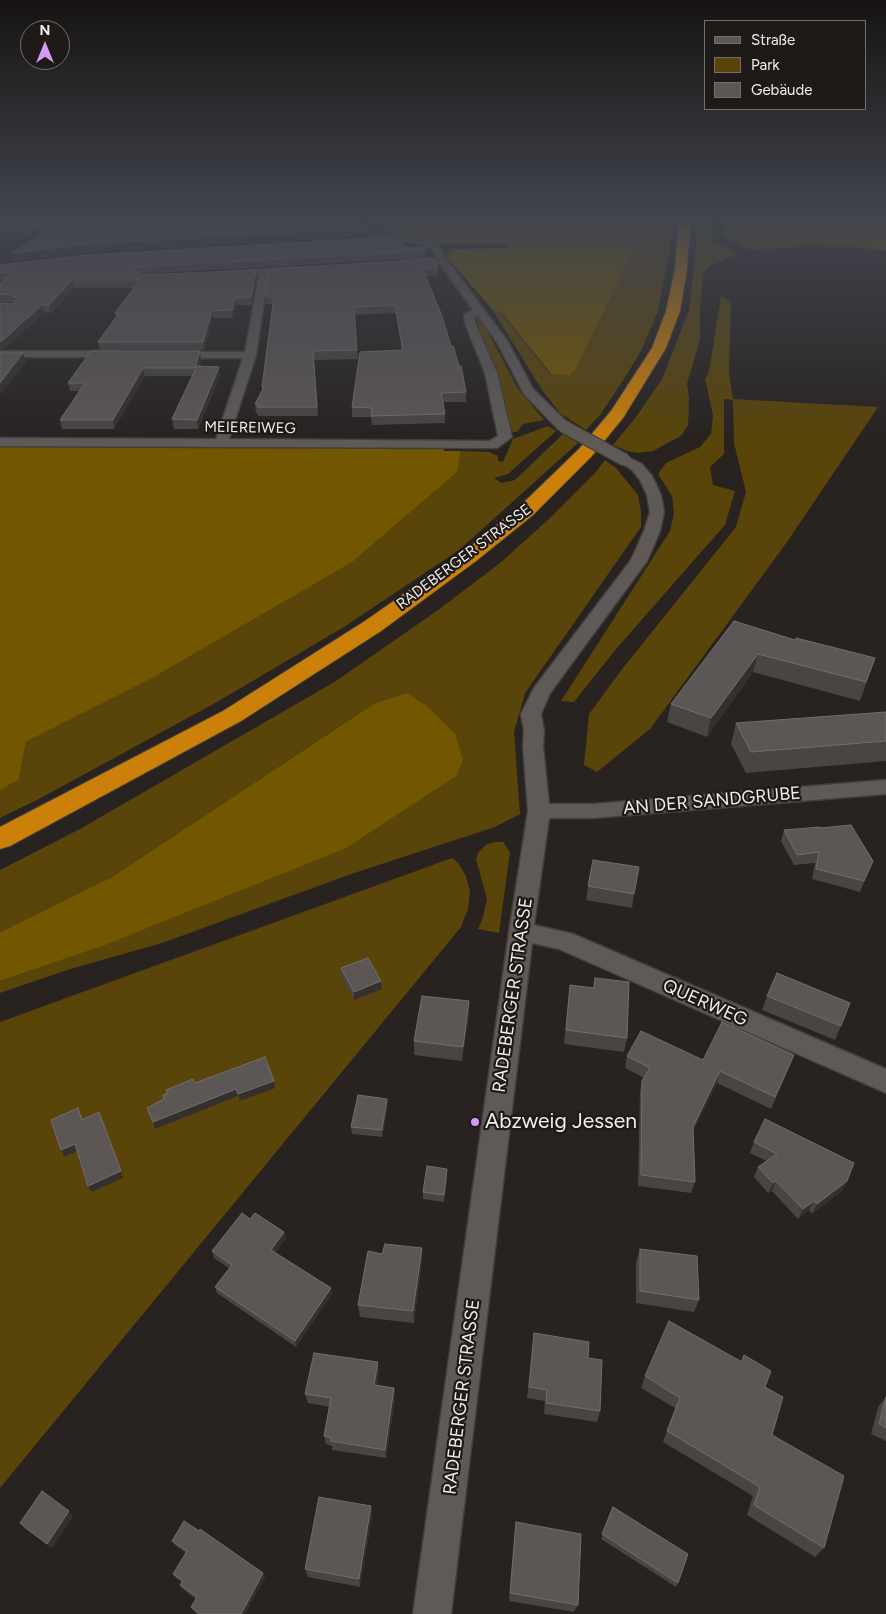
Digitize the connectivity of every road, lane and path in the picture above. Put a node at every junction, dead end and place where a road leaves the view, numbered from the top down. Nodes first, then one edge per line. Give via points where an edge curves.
1 (261, 291) edge
2 (466, 291) edge
3 (677, 291) edge
4 (481, 311) junction
5 (0, 354) edge
6 (125, 354) edge
7 (163, 354) edge
8 (250, 355) junction
9 (0, 442) edge
10 (221, 443) junction
11 (886, 787) edge
12 (539, 811) junction
13 (0, 839) edge
14 (521, 932) junction
15 (886, 1081) edge
16 (432, 1614) edge

1 - 8 street
2 - 4 street, RADEBERGER STRASSE
3 - 13 highway, RADEBERGER STRASSE via 659,348 617,414 585,454 526,511 469,557 373,626 232,716
4 - 10 street, MEIEREIWEG via 469,314 470,323 491,373 505,437 498,443 482,447
4 - 12 street, RADEBERGER STRASSE, bridge via 528,390 563,426 637,467 647,479 657,512 639,561 542,692 531,714
5 - 6 street
7 - 8 street
8 - 10 street
9 - 10 street, MEIEREIWEG
11 - 12 street, AN DER SANDGRUBE via 593,811
12 - 14 street, RADEBERGER STRASSE
14 - 15 street, QUERWEG via 564,941
14 - 16 street, RADEBERGER STRASSE

